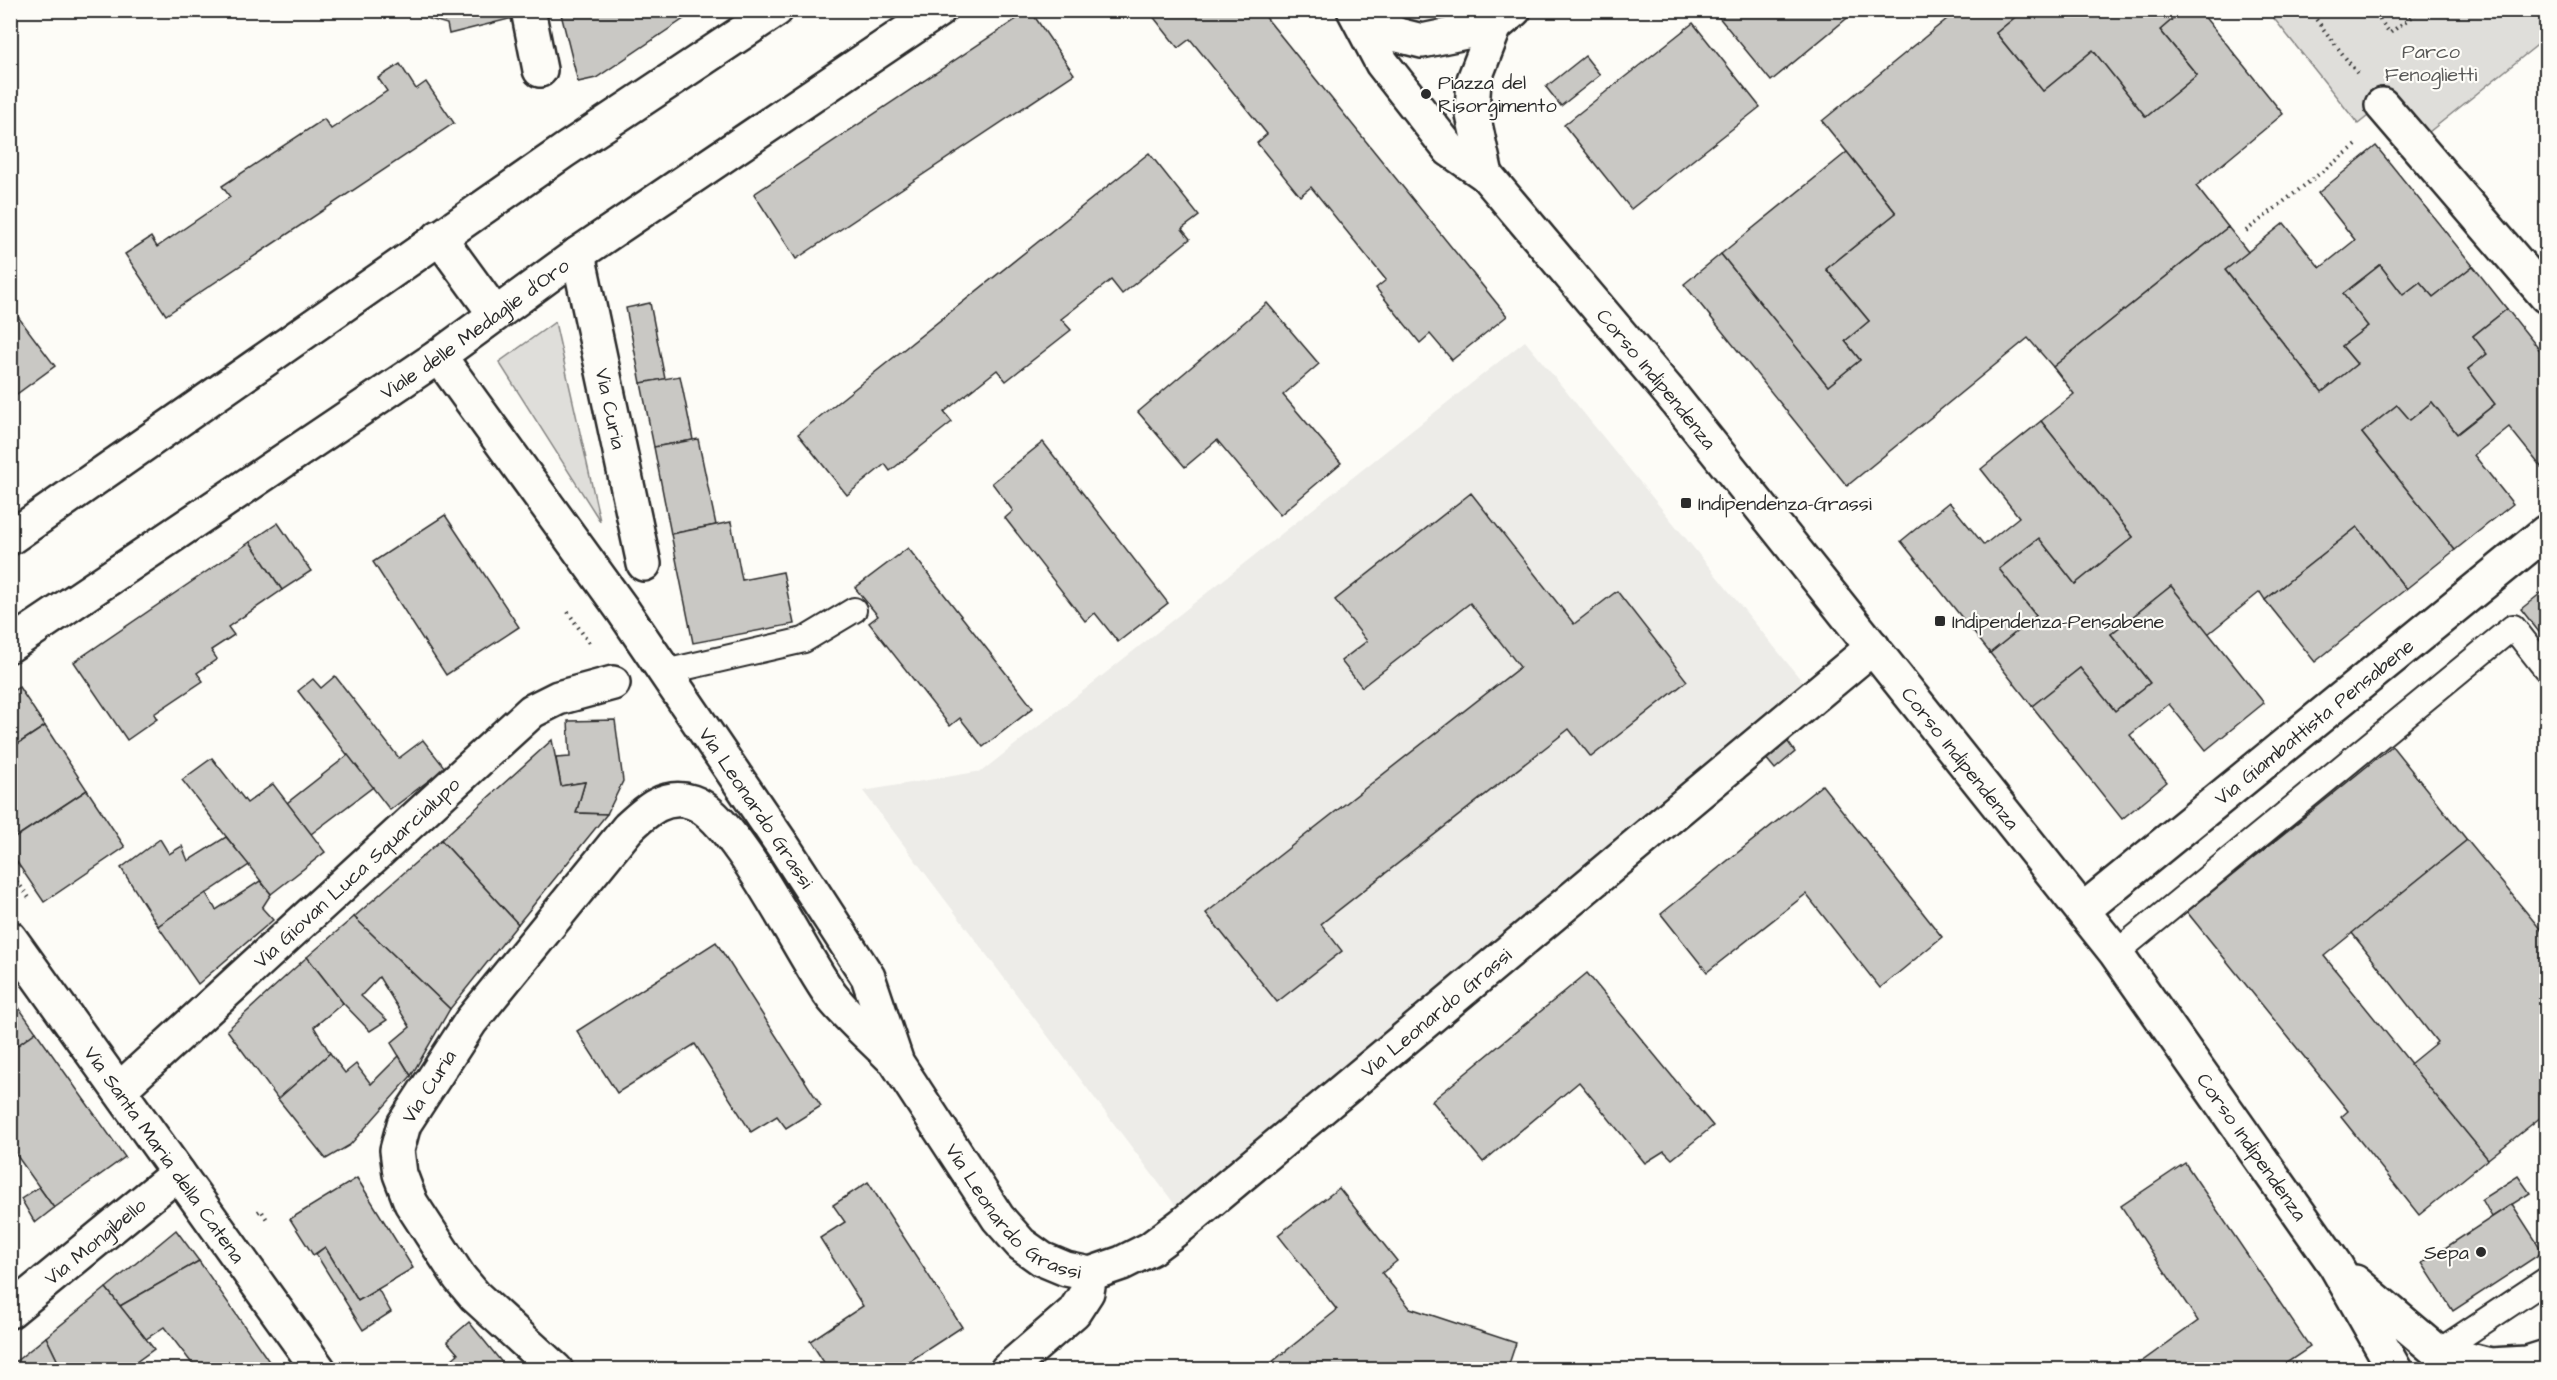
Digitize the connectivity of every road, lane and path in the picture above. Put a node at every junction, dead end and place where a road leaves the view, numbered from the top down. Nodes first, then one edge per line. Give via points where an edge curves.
1 (528, 10) edge
2 (776, 10) edge
3 (939, 10) edge
4 (2309, 10) edge
5 (2372, 10) edge
6 (2420, 10) edge
7 (1356, 13) edge
8 (1504, 18) edge
9 (540, 70) dead end
10 (2387, 111) junction
11 (1486, 175) junction
12 (2246, 231) dead end
13 (439, 237) junction
14 (578, 254) junction
15 (2547, 296) edge
16 (495, 314) junction
17 (439, 356) junction
18 (2547, 532) edge
19 (10, 538) edge
20 (644, 564) dead end
21 (562, 603) dead end
22 (854, 610) dead end
23 (588, 642) dead end
24 (10, 645) edge
25 (1872, 646) junction
26 (2547, 669) edge
27 (665, 672) junction
28 (613, 683) dead end
29 (2083, 910) junction
30 (10, 938) edge
31 (2116, 953) junction
32 (897, 1063) junction
33 (119, 1090) junction
34 (178, 1173) junction
35 (2336, 1266) junction
36 (1090, 1274) junction
37 (2547, 1280) edge
38 (10, 1311) edge
39 (2438, 1352) junction
40 (2547, 1357) edge
41 (319, 1370) edge
42 (556, 1370) edge
43 (1007, 1370) edge
44 (2395, 1370) edge

1 - 9 street
2 - 13 street
3 - 14 street, Viale delle Medaglie d'Oro
4 - 10 path
5 - 6 path via 2390,33
7 - 8 street via 1398,35 1422,41
7 - 11 street via 1382,63 1450,150
8 - 11 street via 1474,80 1472,110
10 - 12 path
10 - 15 street
11 - 25 street, Corso Indipendenza via 1670,392
13 - 16 street
13 - 19 street
14 - 16 street, Viale delle Medaglie d'Oro
14 - 20 street, Via Curia
16 - 17 street, Viale delle Medaglie d'Oro
17 - 24 street, Viale delle Medaglie d'Oro
17 - 27 street, Via Leonardo Grassi
18 - 29 street, Via Giambattista Pensabene
21 - 23 path
22 - 27 lane via 804,640
25 - 29 street, Corso Indipendenza
25 - 36 street, Via Leonardo Grassi via 1182,1225 1150,1249
26 - 31 lane via 2513,627
27 - 32 street, Via Leonardo Grassi via 868,977
28 - 33 street, Via Giovan Luca Squarcialupo via 558,698 532,711
29 - 31 street, Corso Indipendenza
30 - 33 street, Via Santa Maria della Catena
31 - 35 street, Corso Indipendenza
32 - 36 street, Via Leonardo Grassi via 998,1218 1021,1244 1042,1259
32 - 42 street, Via Curia via 833,997 724,826 710,812 689,801 674,800 659,803 643,813 471,1021 404,1124 397,1150 400,1174 411,1203 459,1277
33 - 34 street, Via Santa Maria della Catena
34 - 38 street, Via Mongibello
34 - 41 street, Via Santa Maria della Catena
35 - 39 street
35 - 44 street, Corso Indipendenza
36 - 43 street via 1087,1292 1074,1312
37 - 39 lane
39 - 40 street via 2490,1365 2527,1363

